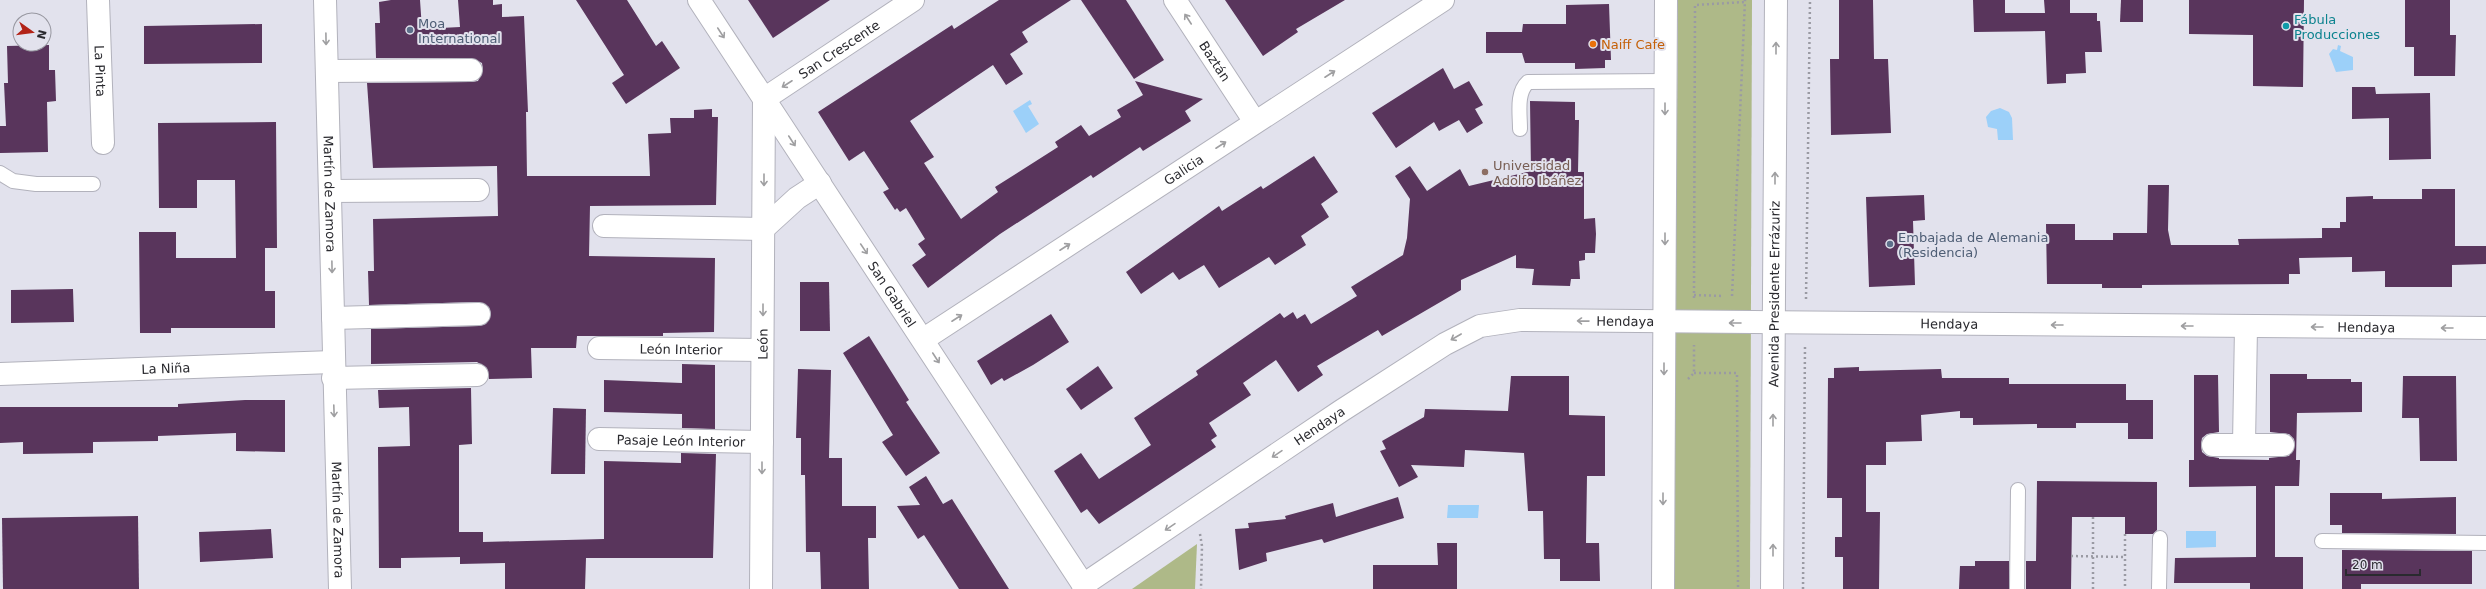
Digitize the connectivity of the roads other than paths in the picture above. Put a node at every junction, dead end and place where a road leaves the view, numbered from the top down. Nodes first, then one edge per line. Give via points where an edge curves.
1 (98, 0) edge
2 (325, 0) edge
3 (699, 0) edge
4 (913, 0) edge
5 (1175, 0) edge
6 (1443, 0) edge
7 (1666, 0) edge
8 (1776, 0) edge
9 (471, 70) dead end
10 (327, 71) junction
11 (1665, 81) junction
12 (764, 99) junction
13 (1255, 122) junction
14 (1520, 129) dead end
15 (103, 143) dead end
16 (0, 173) edge
17 (820, 183) junction
18 (93, 184) dead end
19 (478, 190) dead end
20 (330, 191) junction
21 (604, 226) dead end
22 (763, 229) junction
23 (479, 314) dead end
24 (333, 318) junction
25 (1664, 322) junction
26 (1774, 323) junction
27 (2246, 327) junction
28 (2486, 328) edge
29 (924, 339) junction
30 (599, 348) dead end
31 (762, 350) junction
32 (333, 370) junction
33 (0, 374) edge
34 (477, 375) dead end
35 (599, 439) dead end
36 (762, 442) junction
37 (2244, 444) junction
38 (2213, 445) dead end
39 (2283, 445) dead end
40 (2018, 490) dead end
41 (2160, 538) dead end
42 (2322, 540) dead end
43 (2486, 543) edge
44 (1084, 587) edge
45 (340, 589) edge
46 (761, 589) edge
47 (1663, 589) edge
48 (1772, 589) edge
49 (2017, 589) edge
50 (2159, 589) edge

1 - 15 street, La Pinta
2 -> 10 street, Martín de Zamora
3 -> 12 street, San Gabriel
4 -> 12 street, San Crescente
13 -> 5 street, Baztán
13 -> 6 street, Galicia
7 - 11 street
26 -> 8 street, Avenida Presidente Errázuriz
9 - 10 street
10 - 20 street, Martín de Zamora
11 - 14 lane via 1528,82 1522,88 1520,99
11 -> 25 street
12 -> 17 street, San Gabriel
12 -> 22 street, León
29 -> 13 street, Galicia
16 - 18 lane via 13,181 36,184
17 - 22 street via 797,198
17 -> 29 street, San Gabriel
19 - 20 street
20 -> 24 street, Martín de Zamora
21 - 22 street
22 -> 31 street, León
23 - 24 street
24 - 32 street, Martín de Zamora
26 -> 25 street, Hendaya
25 -> 44 street, Hendaya via 1520,320 1493,322 1467,331 1341,411
25 -> 47 street
27 -> 26 street, Hendaya
48 -> 26 street, Avenida Presidente Errázuriz
28 -> 27 street, Hendaya
27 - 37 street
29 -> 44 street, San Gabriel
30 - 31 street, León Interior
31 - 36 street, León
32 - 33 street, La Niña
32 - 34 street
32 -> 45 street, Martín de Zamora
35 - 36 street, Pasaje León Interior
36 -> 46 street, León
37 - 38 street
37 - 39 street
40 - 49 lane
41 - 50 lane
42 - 43 lane

